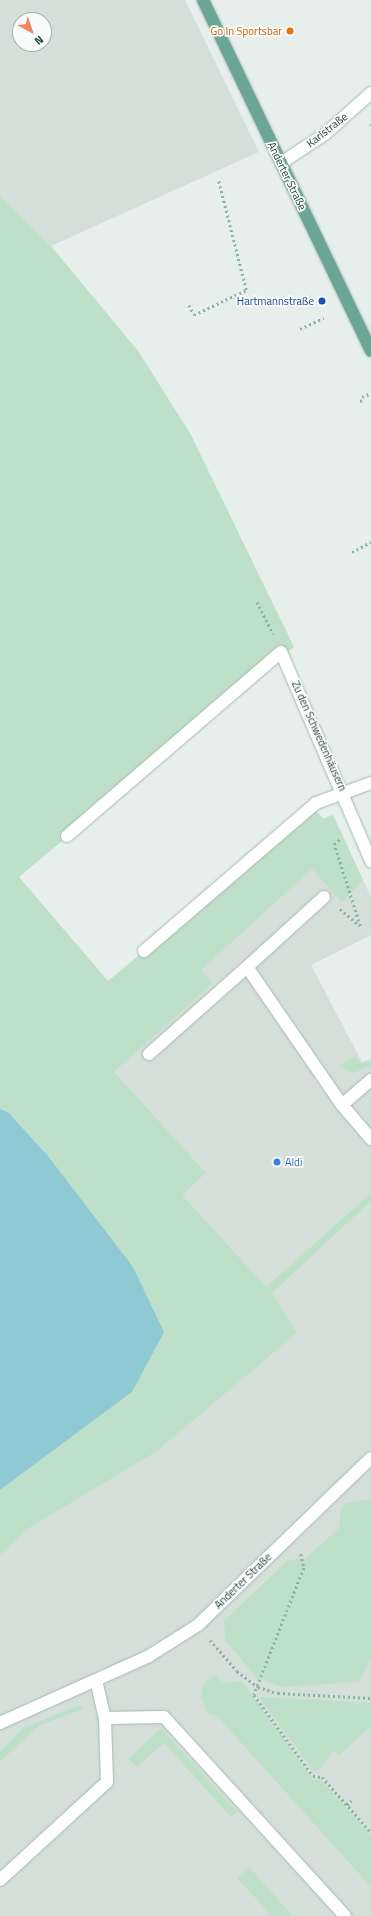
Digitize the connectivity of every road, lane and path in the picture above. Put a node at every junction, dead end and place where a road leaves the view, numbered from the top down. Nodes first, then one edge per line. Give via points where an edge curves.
1 (203, 0) edge
2 (371, 93) edge
3 (281, 163) junction
4 (218, 179) dead end
5 (189, 305) dead end
6 (324, 318) dead end
7 (300, 330) dead end
8 (371, 351) edge
9 (371, 393) edge
10 (360, 402) dead end
11 (371, 542) edge
12 (352, 552) dead end
13 (257, 602) dead end
14 (281, 652) junction
15 (371, 783) edge
16 (344, 796) junction
17 (356, 826) junction
18 (67, 836) dead end
19 (371, 861) edge
20 (324, 897) joint
21 (144, 951) dead end
22 (248, 967) junction
23 (149, 1054) dead end
24 (371, 1080) edge
25 (342, 1105) junction
26 (371, 1139) edge
27 (371, 1458) edge
28 (304, 1559) dead end
29 (198, 1625) junction
30 (96, 1680) junction
31 (258, 1687) junction
32 (371, 1698) edge
33 (105, 1718) junction
34 (0, 1723) edge
35 (351, 1801) dead end
36 (347, 1805) junction
37 (371, 1832) edge
38 (0, 1880) edge
39 (345, 1916) edge

1 - 3 main road, Anderter Straße
2 - 3 street, Karlstraße via 325,134
3 - 8 main road, Anderter Straße
4 - 5 path via 246,290 194,315
6 - 7 path
9 - 10 path
11 - 12 path
13 - 14 path
14 - 16 street, Zu den Schwedenhäusern
14 - 18 street
15 - 16 street, Zu den Schwedenhäusern
16 - 17 street
16 - 21 street via 316,804
17 - 19 street
17 - 20 path via 334,844 360,926
20 - 22 street
22 - 23 street
22 - 25 street
24 - 25 street
25 - 26 street
27 - 29 street, Anderter Straße
28 - 31 path via 294,1595
29 - 30 street, Anderter Straße via 149,1656
29 - 31 path via 236,1671
30 - 33 street
30 - 34 street, Anderter Straße
31 - 32 path via 278,1693
31 - 36 path via 254,1695 313,1776 322,1777
33 - 38 street via 107,1782
33 - 39 street via 164,1716
35 - 36 path
36 - 37 path

